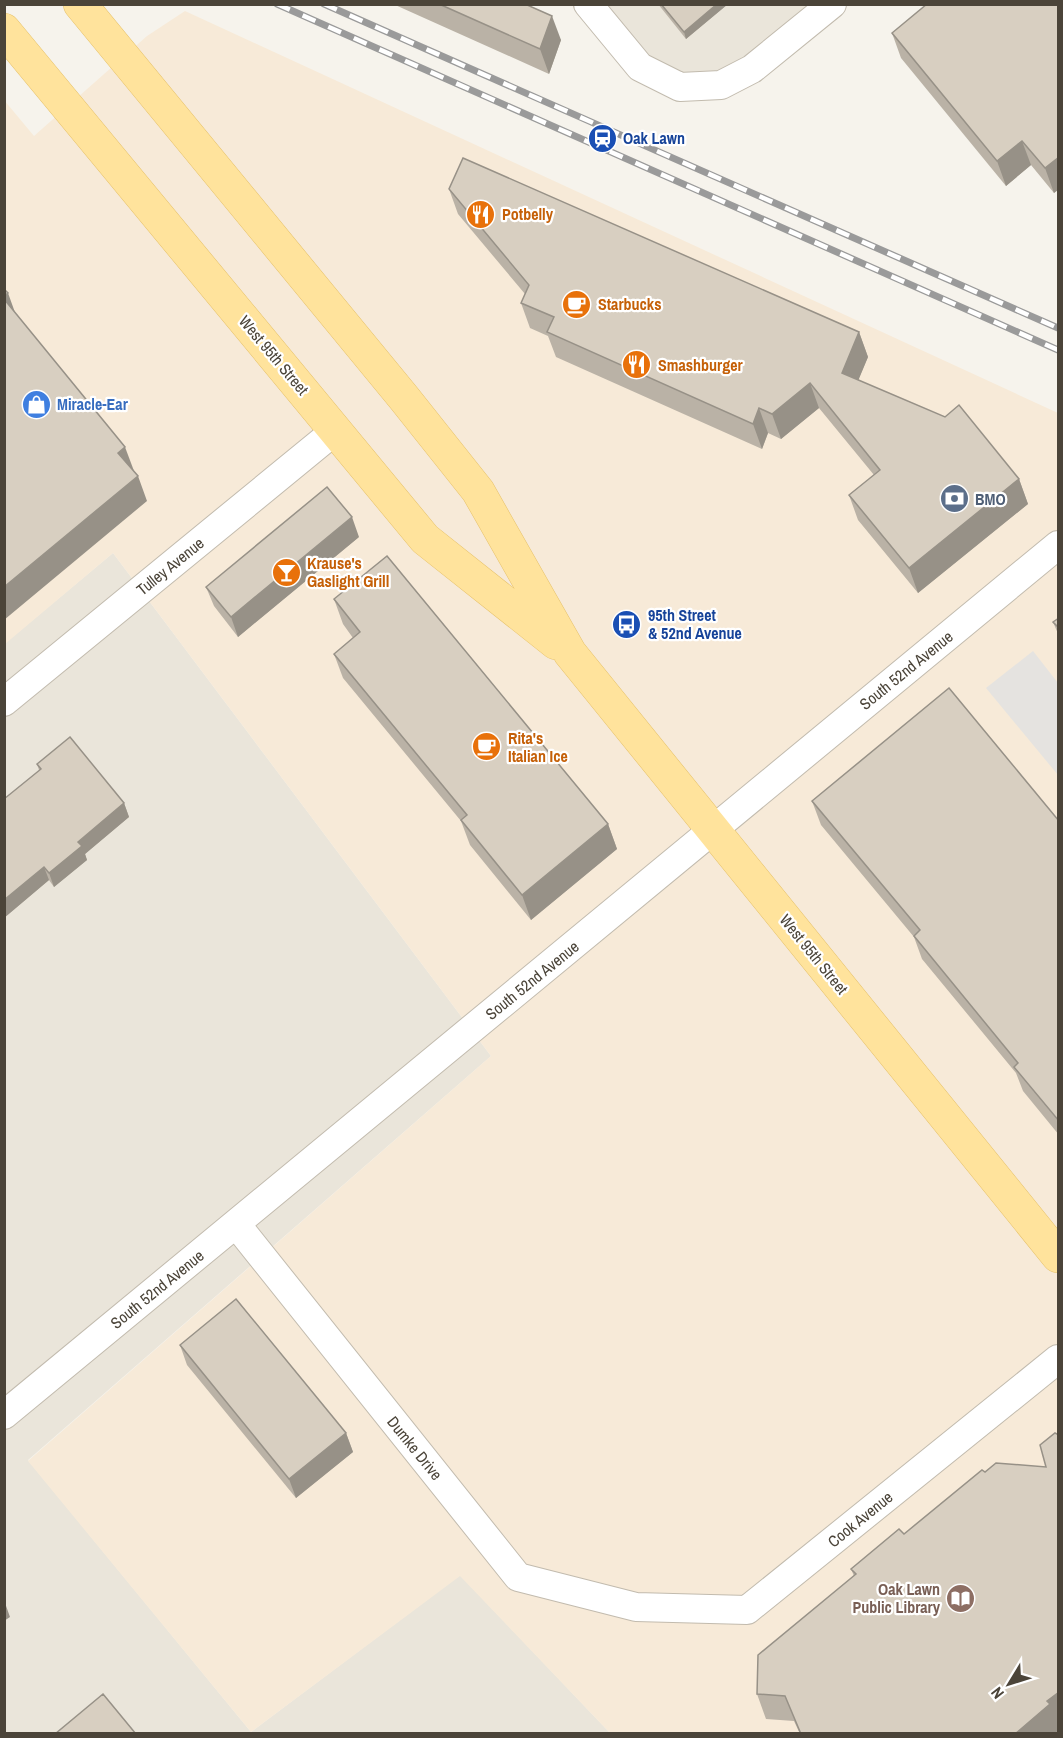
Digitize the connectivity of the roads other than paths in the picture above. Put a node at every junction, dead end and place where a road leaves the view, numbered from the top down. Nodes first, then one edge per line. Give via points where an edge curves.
1 (80, 4) edge
2 (588, 4) edge
3 (832, 4) edge
4 (4, 30) edge
5 (336, 430) junction
6 (1059, 544) edge
7 (570, 653) junction
8 (4, 702) edge
9 (713, 830) junction
10 (236, 1224) junction
11 (1059, 1256) edge
12 (1059, 1359) edge
13 (4, 1415) edge
14 (636, 1607) joint

1 - 7 main road, West 95th Street via 478,491
2 - 3 street via 640,67 680,87 721,85 752,69
4 - 5 main road, West 95th Street
5 - 7 main road, West 95th Street via 424,539
5 - 8 street, Tulley Avenue
6 - 9 street, South 52nd Avenue
7 - 9 main road, West 95th Street
9 - 10 street, South 52nd Avenue
9 - 11 main road, West 95th Street
10 - 13 street, South 52nd Avenue
10 - 14 street, Dumke Drive via 518,1577
12 - 14 street, Cook Avenue via 747,1610

